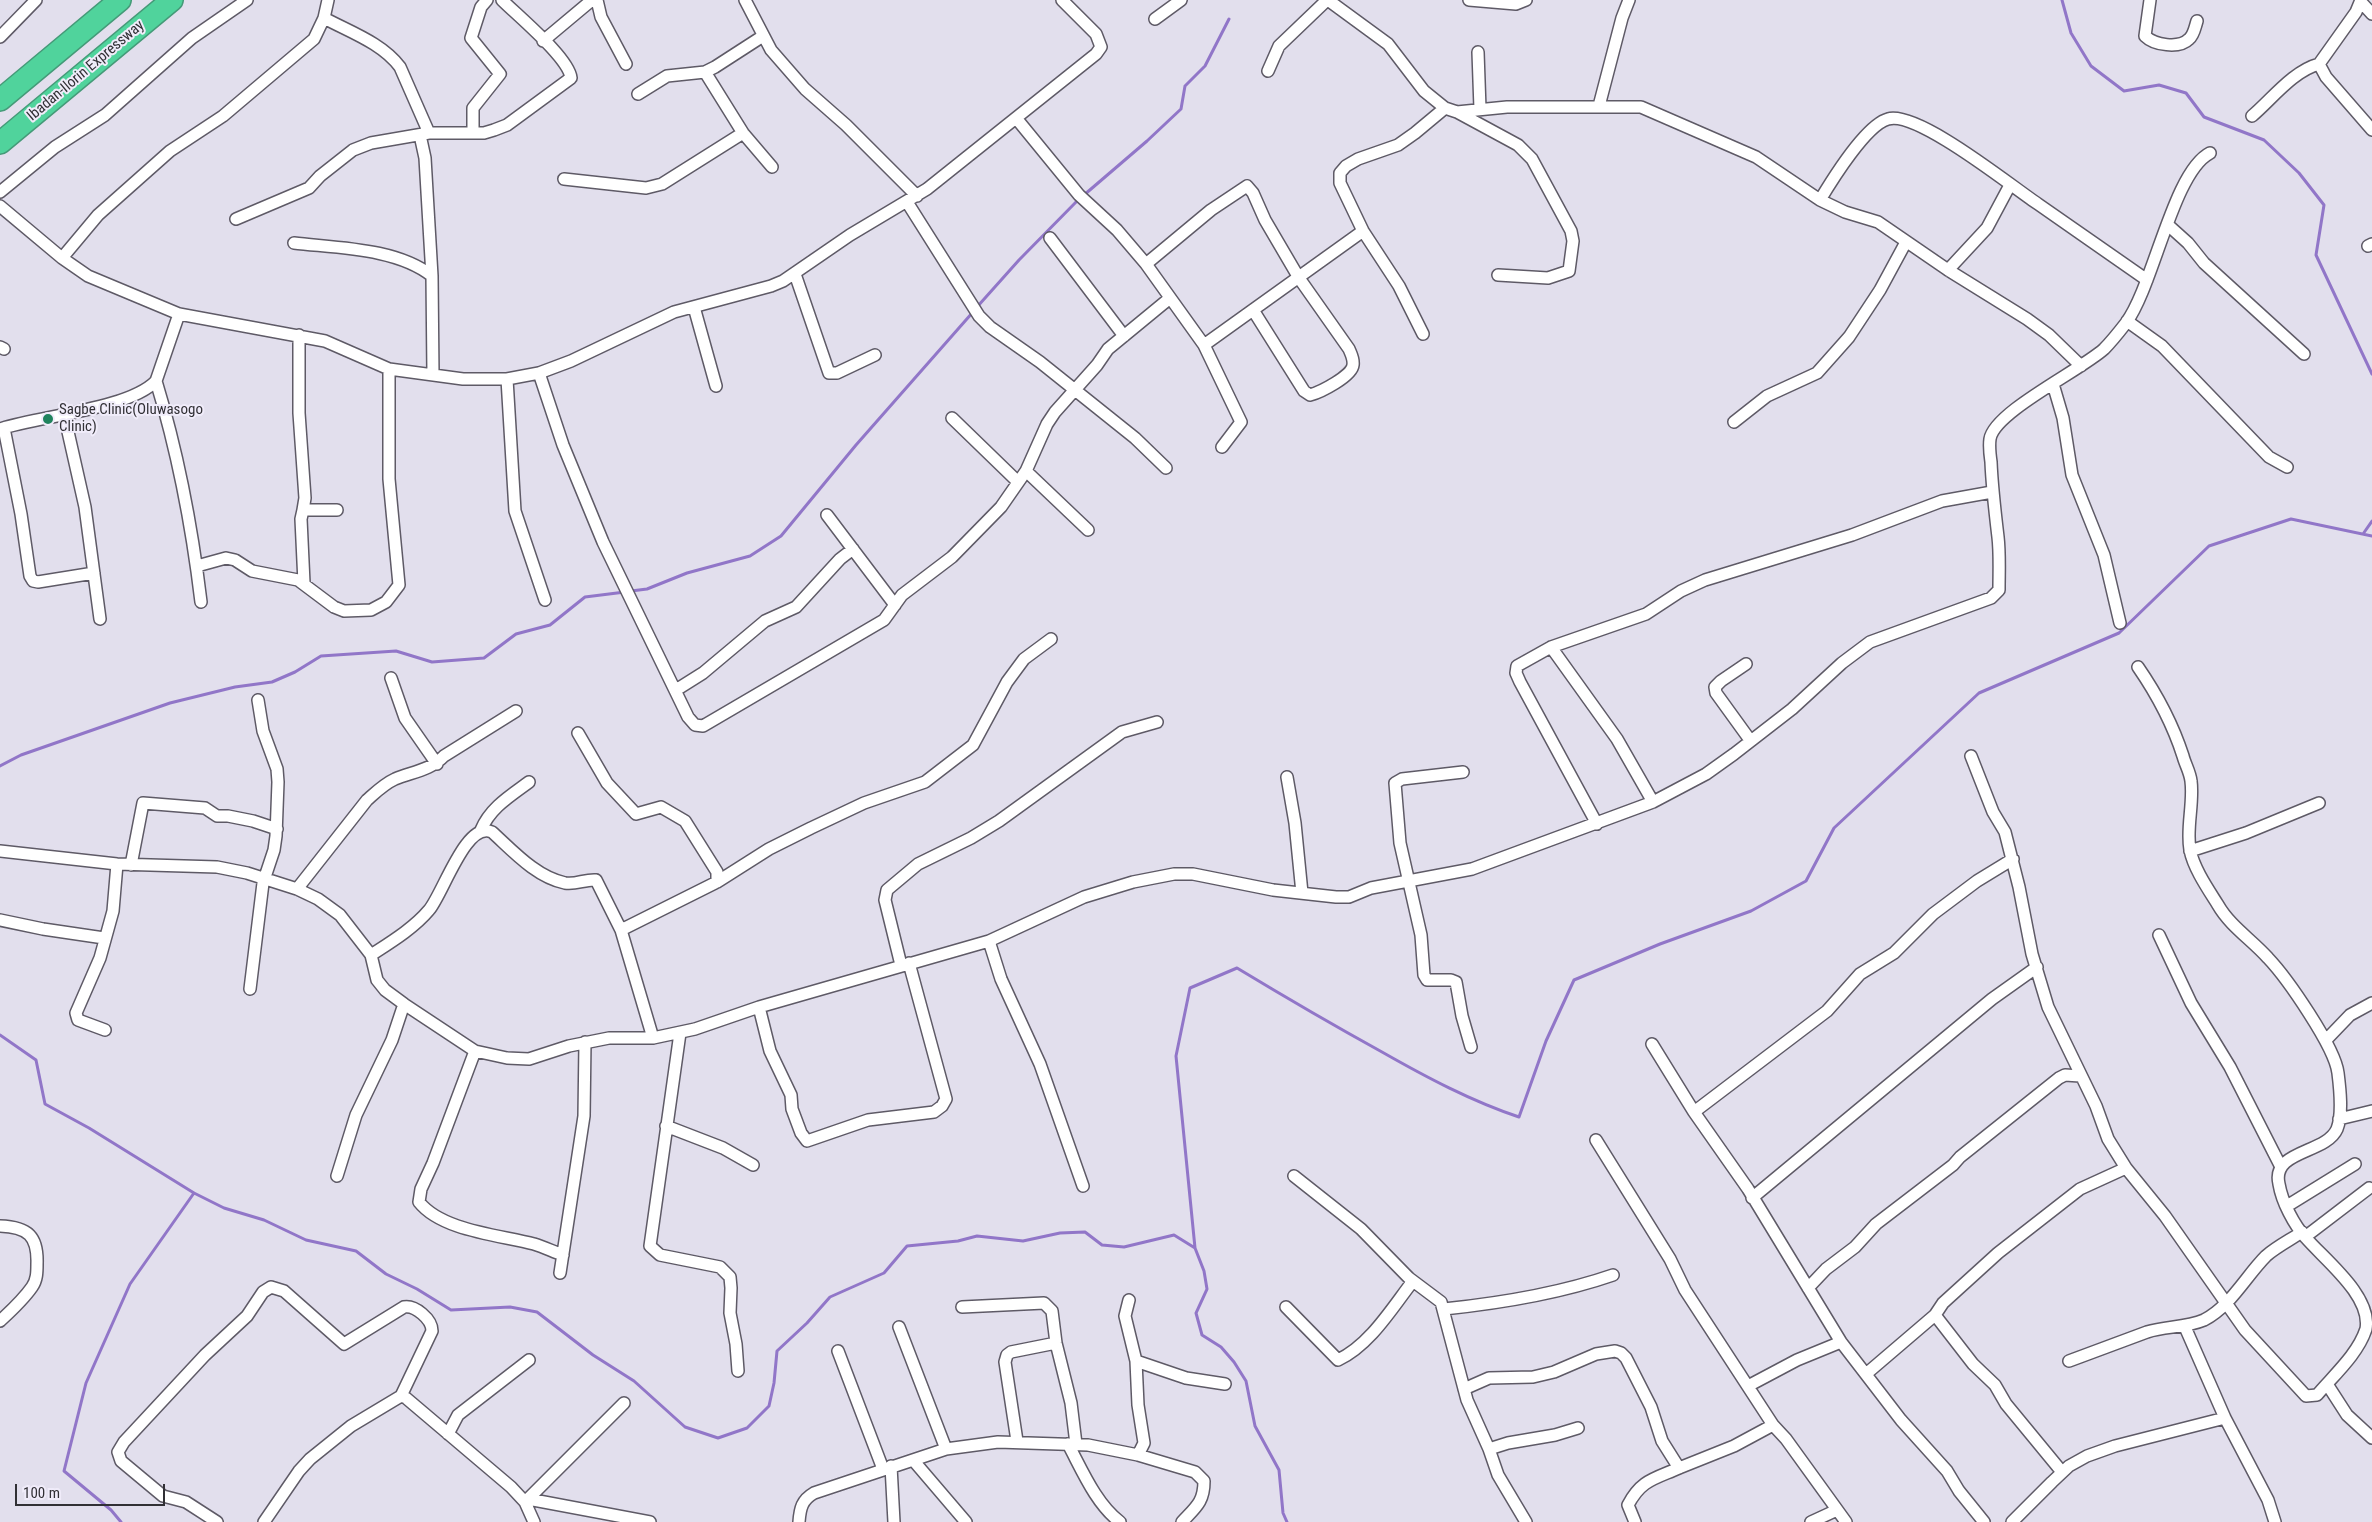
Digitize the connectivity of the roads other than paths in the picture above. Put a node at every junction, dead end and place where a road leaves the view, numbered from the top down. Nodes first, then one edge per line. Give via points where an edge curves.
1 (36, 0) edge
2 (120, 0) edge
3 (172, 0) edge
4 (247, 0) edge
5 (328, 0) edge
6 (487, 0) edge
7 (502, 0) edge
8 (592, 0) edge
9 (597, 0) edge
10 (745, 0) edge
11 (1062, 0) edge
12 (1181, 0) edge
13 (1328, 0) edge
14 (1469, 0) edge
15 (1526, 0) edge
16 (1629, 0) edge
17 (2150, 0) edge
18 (2361, 1) edge
19 (2372, 14) edge
20 (324, 18) junction
21 (1155, 19) dead end
22 (2197, 21) dead end
23 (762, 36) junction
24 (0, 37) edge
25 (543, 41) junction
26 (1478, 52) dead end
27 (626, 64) dead end
28 (2319, 64) junction
29 (1268, 71) dead end
30 (705, 72) junction
31 (638, 94) dead end
32 (0, 100) edge
33 (1599, 106) junction
34 (1445, 108) junction
35 (1480, 109) junction
36 (1457, 112) junction
37 (2252, 116) dead end
38 (1016, 118) junction
39 (2372, 130) edge
40 (473, 133) junction
41 (743, 133) junction
42 (425, 134) junction
43 (0, 143) edge
44 (2210, 153) dead end
45 (772, 167) dead end
46 (564, 179) dead end
47 (2010, 185) junction
48 (0, 192) edge
49 (912, 199) junction
50 (1820, 200) junction
51 (0, 206) edge
52 (236, 219) dead end
53 (2168, 225) junction
54 (1363, 231) junction
55 (1050, 238) dead end
56 (1906, 242) junction
57 (294, 243) dead end
58 (62, 258) junction
59 (1146, 264) junction
60 (1948, 270) junction
61 (795, 274) junction
62 (432, 276) junction
63 (1498, 276) dead end
64 (1299, 278) junction
65 (2147, 280) junction
66 (1170, 298) junction
67 (694, 307) junction
68 (1253, 310) junction
69 (179, 314) junction
70 (2127, 321) junction
71 (1423, 334) dead end
72 (299, 335) junction
73 (1124, 336) junction
74 (1204, 345) junction
75 (2304, 354) dead end
76 (875, 356) dead end
77 (2081, 366) junction
78 (389, 369) junction
79 (538, 373) junction
80 (433, 376) junction
81 (507, 379) junction
82 (156, 381) junction
83 (2053, 384) junction
84 (716, 386) dead end
85 (1073, 390) junction
86 (64, 414) junction
87 (952, 418) dead end
88 (1734, 422) dead end
89 (2, 428) edge
90 (1222, 447) dead end
91 (2287, 467) dead end
92 (1166, 468) dead end
93 (1026, 471) junction
94 (1018, 482) junction
95 (1992, 492) junction
96 (303, 510) junction
97 (337, 510) dead end
98 (827, 515) dead end
99 (1088, 530) dead end
100 (853, 549) junction
101 (196, 566) junction
102 (94, 573) junction
103 (304, 583) junction
104 (545, 600) dead end
105 (201, 602) dead end
106 (895, 605) junction
107 (100, 619) dead end
108 (2120, 623) dead end
109 (1051, 639) dead end
110 (1551, 646) junction
111 (1746, 664) dead end
112 (2138, 667) dead end
113 (391, 678) dead end
114 (676, 690) junction
115 (258, 700) dead end
116 (516, 711) dead end
117 (1157, 722) dead end
118 (578, 733) dead end
119 (1750, 740) junction
120 (1971, 756) dead end
121 (437, 764) junction
122 (1463, 772) dead end
123 (1287, 777) dead end
124 (529, 782) dead end
125 (1653, 802) junction
126 (2319, 803) dead end
127 (1597, 824) junction
128 (276, 829) junction
129 (481, 830) junction
130 (0, 851) edge
131 (2190, 851) junction
132 (2013, 860) junction
133 (117, 864) junction
134 (131, 865) junction
135 (265, 880) junction
136 (1409, 881) junction
137 (717, 882) junction
138 (297, 889) junction
139 (1302, 893) junction
140 (0, 920) edge
141 (621, 930) junction
142 (2159, 934) dead end
143 (104, 938) junction
144 (989, 941) junction
145 (371, 955) junction
146 (905, 964) junction
147 (2037, 967) junction
148 (250, 989) dead end
149 (2372, 1003) edge
150 (404, 1004) junction
151 (759, 1007) junction
152 (105, 1030) dead end
153 (680, 1033) junction
154 (653, 1038) junction
155 (2326, 1040) junction
156 (585, 1042) junction
157 (1652, 1044) dead end
158 (1471, 1047) dead end
159 (475, 1051) junction
160 (2080, 1076) junction
161 (2372, 1111) edge
162 (1694, 1112) junction
163 (2339, 1119) junction
164 (666, 1126) junction
165 (1596, 1140) dead end
166 (2355, 1164) dead end
167 (753, 1165) dead end
168 (2281, 1167) junction
169 (2126, 1168) junction
170 (336, 1176) dead end
171 (1294, 1176) dead end
172 (1083, 1186) dead end
173 (2369, 1188) dead end
174 (1752, 1198) junction
175 (2287, 1206) junction
176 (0, 1226) edge
177 (2304, 1235) junction
178 (563, 1255) junction
179 (560, 1273) dead end
180 (1613, 1275) dead end
181 (1414, 1282) junction
182 (1808, 1288) junction
183 (1129, 1300) dead end
184 (2225, 1303) junction
185 (962, 1307) dead end
186 (1286, 1307) dead end
187 (1444, 1309) junction
188 (1936, 1315) junction
189 (2370, 1315) edge
190 (0, 1321) edge
191 (899, 1327) dead end
192 (2185, 1327) junction
193 (1841, 1342) junction
194 (1056, 1344) junction
195 (838, 1351) dead end
196 (529, 1360) dead end
197 (1136, 1361) junction
198 (2069, 1362) dead end
199 (738, 1371) dead end
200 (1866, 1374) junction
201 (1225, 1384) dead end
202 (2327, 1384) junction
203 (1748, 1386) junction
204 (1464, 1389) junction
205 (401, 1396) junction
206 (624, 1403) dead end
207 (2225, 1418) junction
208 (1773, 1425) junction
209 (1578, 1428) dead end
210 (448, 1434) junction
211 (2372, 1438) edge
212 (1017, 1441) junction
213 (1072, 1444) junction
214 (946, 1449) junction
215 (1489, 1449) junction
216 (1138, 1455) junction
217 (913, 1460) junction
218 (887, 1468) junction
219 (1679, 1468) junction
220 (2062, 1472) junction
221 (526, 1500) junction
222 (1837, 1510) junction
223 (217, 1522) edge
224 (264, 1522) edge
225 (534, 1522) edge
226 (650, 1522) edge
227 (799, 1522) edge
228 (894, 1522) edge
229 (966, 1522) edge
230 (1120, 1522) edge
231 (1182, 1522) edge
232 (1526, 1522) edge
233 (1635, 1522) edge
234 (1811, 1522) edge
235 (1846, 1522) edge
236 (1984, 1522) edge
237 (2012, 1522) edge
238 (2275, 1522) edge

1 - 24 street
2 - 32 highway
3 - 43 highway, Ibadan-Ilorin Expressway
4 - 48 street via 192,38 105,114 55,147
5 - 20 street
6 - 40 street via 481,7 471,38 500,74 474,108
7 - 25 street
8 - 25 street
9 - 27 street via 601,17
10 - 23 street
11 - 38 street via 1096,34 1101,47
12 - 21 street
13 - 29 street via 1279,46
13 - 34 street via 1388,44 1424,91
14 - 15 street via 1516,4
16 - 33 street
17 - 22 street via 2144,29 2150,41 2185,43 2191,38
18 - 19 street
18 - 28 street
20 - 42 street via 393,58 400,67
20 - 58 street via 314,39 223,116 163,158 98,215
23 - 30 street
23 - 49 street via 805,89 841,120
25 - 40 street via 558,53 570,71 570,78 507,125 484,133
26 - 35 street
28 - 37 street via 2295,77
28 - 39 street via 2326,77
30 - 31 street via 667,76
30 - 41 street
33 - 35 street
33 - 50 street via 1641,107 1660,114 1756,157
34 - 36 street
34 - 54 street via 1416,134 1398,145 1358,159 1340,173 1340,183
35 - 36 street
36 - 63 street via 1518,145 1532,159 1571,231 1569,271 1548,278
38 - 49 street
38 - 59 street via 1079,195 1117,230
40 - 42 street
41 - 45 street
41 - 46 street via 662,184 646,188
42 - 52 street via 370,143 354,150 309,188
42 - 62 street
44 - 53 street via 2201,158 2188,178
47 - 50 street via 1939,136 1897,117 1886,119 1861,142
47 - 60 street via 1987,228
47 - 65 street
49 - 61 street via 850,235
49 - 85 street via 978,316
50 - 56 street via 1878,222
51 - 58 street
53 - 65 street
53 - 75 street via 2204,263
54 - 64 street
54 - 71 street via 1399,286
55 - 73 street
56 - 60 street
56 - 88 street via 1849,337 1817,373 1767,396
57 - 62 street via 383,254 411,262
58 - 69 street via 88,276
59 - 64 street via 1211,210 1247,186 1254,193 1265,220
59 - 66 street
60 - 77 street via 2042,330
61 - 67 street via 771,286
61 - 76 street via 829,373 837,373
62 - 80 street
64 - 68 street
64 - 68 street via 1349,349 1354,360 1348,374 1320,392 1310,395 1304,391
65 - 70 street
66 - 73 street
66 - 74 street
67 - 79 street via 660,317
67 - 84 street
68 - 74 street
69 - 72 street
69 - 82 street
70 - 77 street via 2103,349
70 - 91 street via 2162,346 2269,457
72 - 78 street via 326,341
72 - 96 street via 298,413 305,498
73 - 85 street via 1108,349
74 - 90 street via 1241,422
77 - 83 street
78 - 80 street
78 - 103 street via 389,479 399,585 386,602 371,610 344,611
79 - 81 street
79 - 114 street via 563,445 603,542
80 - 81 street
81 - 104 street via 516,511
82 - 86 street via 136,395
82 - 101 street via 185,492
83 - 95 street via 1995,427 1990,439
83 - 108 street via 2063,418 2072,475 2104,554
85 - 92 street via 1135,438
85 - 93 street via 1047,424
86 - 89 street
86 - 102 street via 85,506
87 - 94 street
89 - 102 street via 33,581
93 - 94 street
93 - 99 street
94 - 106 street via 968,541 908,589
95 - 110 street via 1942,501 1852,536 1705,580 1646,614
95 - 119 street via 1998,540 1999,590 1991,598 1870,642 1792,709
96 - 97 street
96 - 103 street
98 - 100 street
100 - 106 street
100 - 114 street via 796,607 766,621 703,673
101 - 103 street via 226,558 252,571
101 - 105 street
102 - 107 street
106 - 114 street via 876,627 703,726 695,725 688,718
109 - 137 street via 1024,659 1007,682 973,745 925,782 864,803 811,828 768,849
110 - 125 street via 1618,739
110 - 127 street via 1517,666 1516,673
111 - 119 street via 1715,687
112 - 131 street via 2161,701 2191,780
113 - 121 street via 409,724
115 - 128 street via 277,769
116 - 121 street via 444,756
117 - 146 street via 1122,732 1000,821 918,864 887,890 885,900
118 - 137 street via 607,783 636,814 661,807 685,821 717,872
119 - 125 street via 1706,774
120 - 132 street
121 - 138 street via 394,780 367,800
122 - 136 street via 1402,779 1395,783 1400,843
123 - 139 street via 1298,841
124 - 129 street via 486,818
125 - 127 street
126 - 131 street via 2234,838
127 - 136 street via 1472,869
128 - 134 street via 236,817 217,816 205,808 142,803
128 - 135 street
129 - 141 street via 492,832 526,862 551,878 573,884 596,880
129 - 145 street via 464,848 430,909 397,938
130 - 133 street
131 - 155 street via 2225,915 2270,959
132 - 147 street
132 - 162 street via 1977,880 1933,914 1890,956 1860,974 1827,1011
133 - 134 street
133 - 143 street via 113,911
134 - 135 street via 217,867
135 - 138 street
135 - 148 street
136 - 139 street via 1371,888 1349,897
136 - 158 street via 1421,935 1424,975 1427,980 1456,982
137 - 141 street
138 - 145 street via 340,915
139 - 144 street via 1193,874 1174,874 1084,897
140 - 143 street
141 - 154 street
142 - 168 street via 2191,1003 2230,1068
143 - 152 street via 100,958 76,1013 78,1020
144 - 146 street
144 - 172 street via 1001,979 1040,1064
145 - 150 street via 377,980
146 - 151 street
146 - 151 street via 946,1099 934,1112 868,1120 807,1141 801,1133 791,1096 770,1051
147 - 160 street via 2048,1007
147 - 174 street via 1992,999
149 - 155 street via 2350,1015
150 - 159 street
150 - 170 street via 392,1040 356,1116
151 - 153 street
153 - 154 street
153 - 164 street
154 - 156 street via 609,1038
155 - 163 street via 2338,1070
156 - 159 street via 529,1058 507,1058
156 - 178 street via 583,1125
157 - 162 street
159 - 178 street via 434,1163 421,1189 419,1202 427,1211 473,1231 536,1244
160 - 169 street via 2108,1139
160 - 182 street via 2059,1078 1953,1166 1876,1224
161 - 163 street
162 - 174 street
163 - 168 street via 2330,1137
164 - 167 street via 723,1148
164 - 199 street via 650,1246 660,1255 720,1268 730,1277 730,1313
165 - 203 street via 1670,1258 1685,1290
166 - 175 street
168 - 175 street via 2279,1185
169 - 184 street via 2165,1216
169 - 188 street via 2080,1189 1998,1254 1943,1303
171 - 181 street via 1361,1229
173 - 177 street
174 - 182 street
175 - 177 street
176 - 190 street via 23,1230 31,1236 38,1250 34,1285
177 - 184 street via 2267,1255
177 - 189 street via 2354,1288
178 - 179 street
180 - 187 street via 1585,1285 1507,1303
181 - 186 street via 1374,1331 1348,1356 1338,1360
181 - 187 street via 1434,1295
182 - 193 street
183 - 197 street via 1125,1316
184 - 192 street via 2205,1319
184 - 202 street via 2245,1330 2306,1396 2317,1395
185 - 194 street via 1044,1303 1052,1311
187 - 204 street
188 - 200 street
188 - 220 street
189 - 202 street via 2360,1342
191 - 214 street
192 - 198 street via 2158,1328
192 - 207 street
193 - 200 street
193 - 203 street via 1797,1360
194 - 212 street via 1011,1352 1006,1356
194 - 213 street via 1071,1403
195 - 218 street
196 - 210 street via 458,1415
197 - 201 street via 1186,1378
197 - 216 street via 1144,1443
200 - 236 street via 1901,1420 1947,1471
202 - 211 street via 2347,1415
203 - 208 street
204 - 215 street
204 - 219 street via 1489,1378 1532,1377 1562,1370 1590,1356 1621,1352 1651,1407 1662,1441
205 - 210 street
205 - 223 street via 432,1331 430,1322 414,1308 404,1307 344,1344 284,1291 271,1287 262,1292 247,1316 205,1354 118,1452 121,1461 163,1496 186,1502
205 - 224 street via 344,1431 310,1459
206 - 221 street
207 - 220 street via 2115,1446 2087,1456
207 - 238 street via 2268,1500
208 - 219 street via 1734,1446
208 - 222 street
209 - 215 street
210 - 221 street
212 - 213 street
212 - 214 street
213 - 216 street via 1106,1447
213 - 230 street via 1084,1475 1107,1510
214 - 217 street
215 - 232 street via 1498,1475
216 - 231 street via 1201,1476 1204,1494
217 - 218 street
217 - 229 street
218 - 227 street via 805,1498
218 - 228 street
219 - 233 street via 1646,1482 1636,1491 1628,1505
220 - 237 street
221 - 225 street
221 - 226 street
222 - 234 street
222 - 235 street

